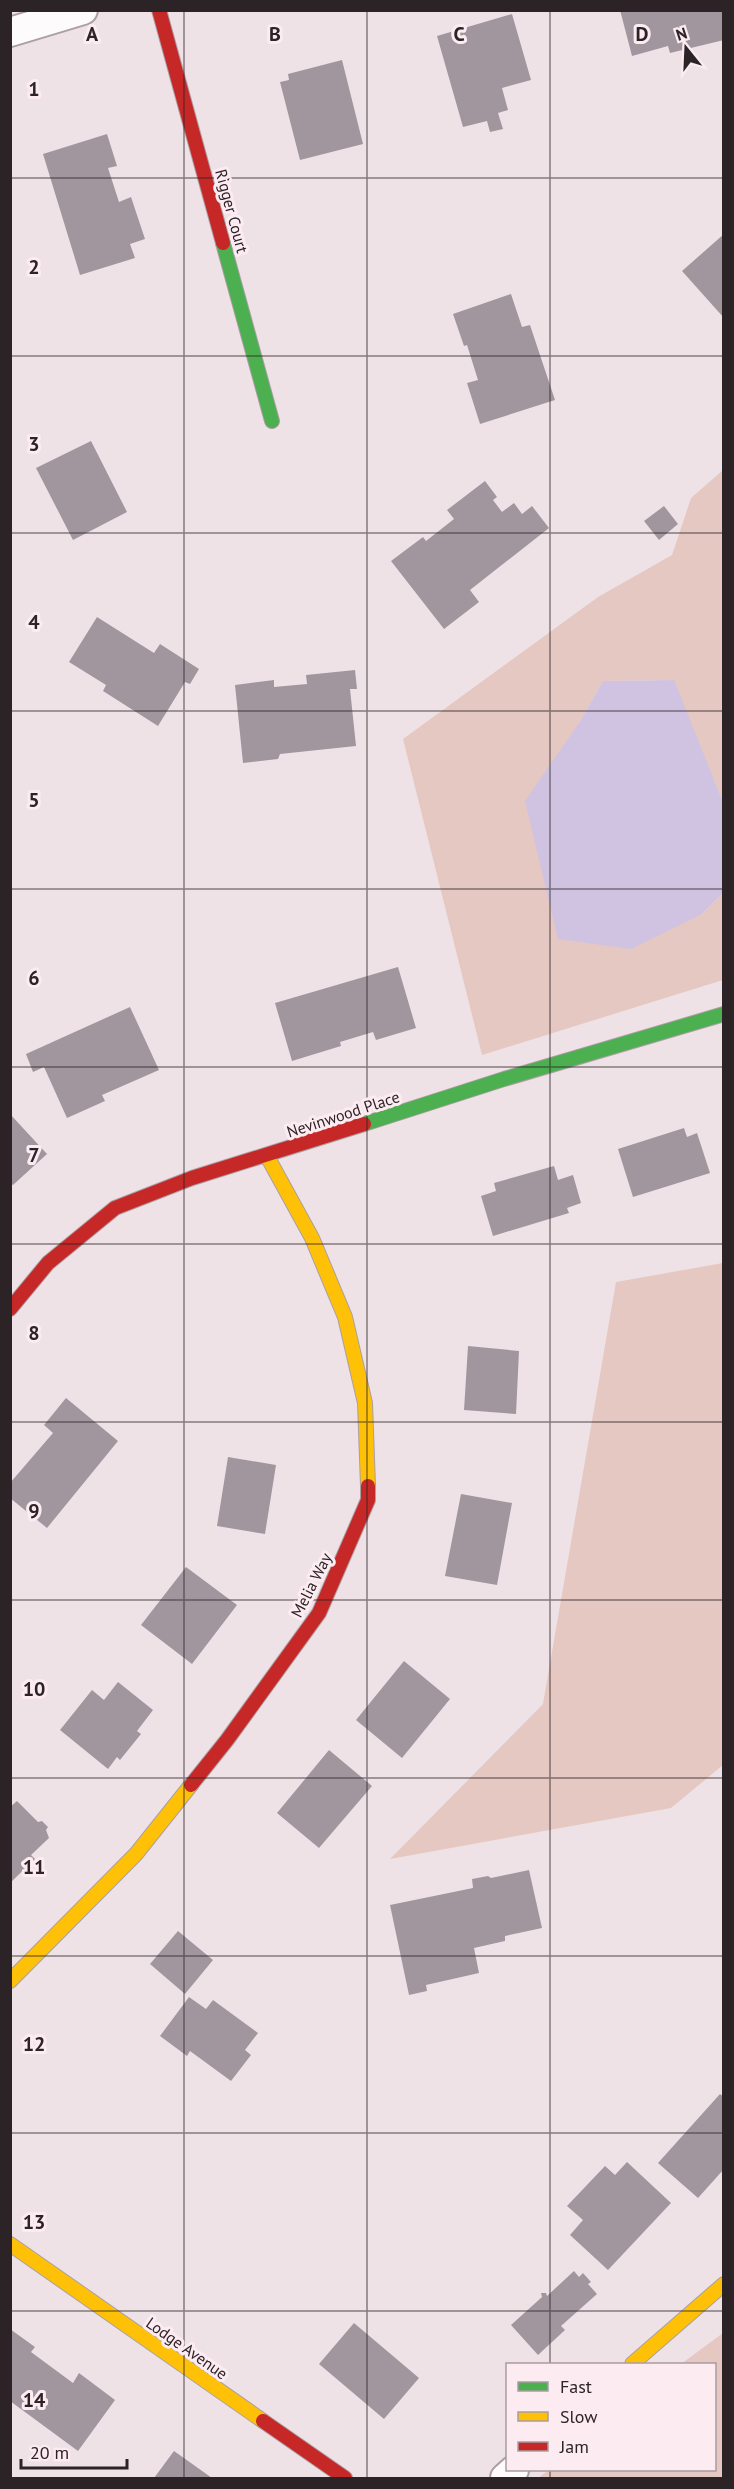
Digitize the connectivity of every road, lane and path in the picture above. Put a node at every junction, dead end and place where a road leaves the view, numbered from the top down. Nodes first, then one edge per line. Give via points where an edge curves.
1 (83, 10) edge
2 (159, 10) edge
3 (10, 32) edge
4 (272, 420) dead end
5 (723, 1014) edge
6 (267, 1156) junction
7 (10, 1309) edge
8 (10, 1981) edge
9 (10, 2244) edge
10 (723, 2284) edge
11 (633, 2363) edge
12 (345, 2478) edge

1 - 3 street
2 - 4 street, Rigger Court
5 - 6 street, Nevinwood Place via 504,1079
6 - 7 street, Nevinwood Place via 192,1178 116,1208 48,1263
6 - 8 street, Melia Way via 312,1238 345,1317 365,1403 368,1500 319,1613 227,1740 136,1854
9 - 12 street, Lodge Avenue
10 - 11 street

